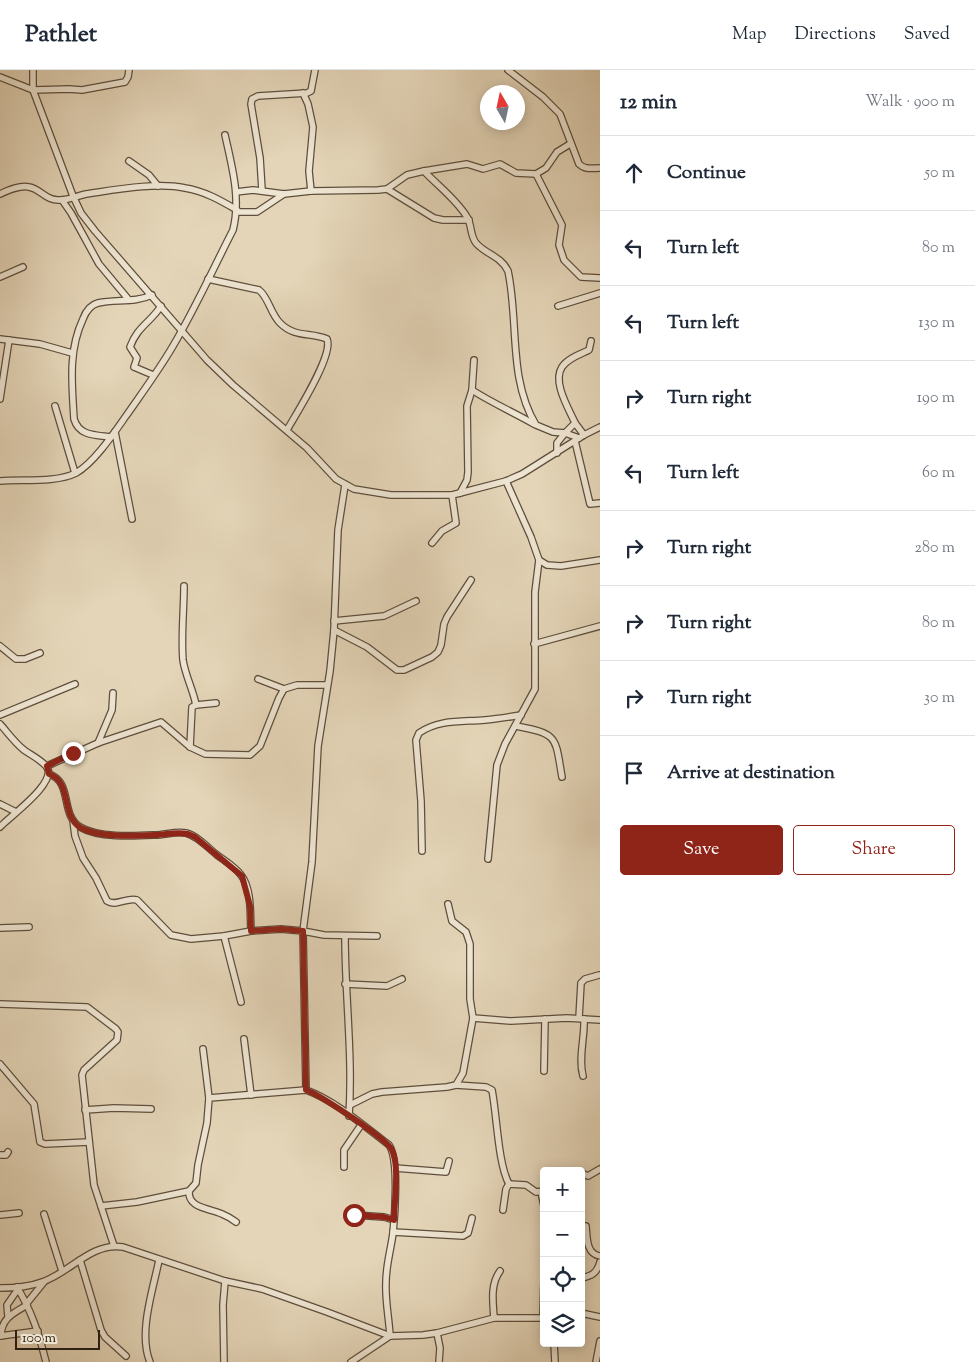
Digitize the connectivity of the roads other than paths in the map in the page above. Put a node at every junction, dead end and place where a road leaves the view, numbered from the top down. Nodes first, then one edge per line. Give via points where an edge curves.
1 (33, 70) edge
2 (128, 70) edge
3 (315, 70) edge
4 (508, 70) edge
5 (0, 77) edge
6 (33, 90) junction
7 (303, 92) junction
8 (225, 135) dead end
9 (570, 144) junction
10 (129, 161) dead end
11 (600, 168) edge
12 (424, 171) junction
13 (536, 174) junction
14 (158, 186) junction
15 (387, 188) junction
16 (262, 190) junction
17 (311, 191) junction
18 (236, 192) junction
19 (0, 194) edge
20 (284, 194) junction
21 (72, 196) junction
22 (62, 200) junction
23 (237, 211) junction
24 (469, 220) junction
25 (23, 267) dead end
26 (0, 277) edge
27 (600, 278) edge
28 (208, 279) junction
29 (600, 292) edge
30 (152, 295) junction
31 (129, 300) junction
32 (161, 306) junction
33 (558, 306) dead end
34 (181, 330) junction
35 (0, 339) edge
36 (9, 340) junction
37 (591, 341) dead end
38 (72, 353) junction
39 (474, 360) dead end
40 (153, 376) junction
41 (472, 390) junction
42 (0, 399) edge
43 (55, 406) dead end
44 (575, 423) junction
45 (536, 425) junction
46 (600, 427) edge
47 (287, 430) junction
48 (565, 433) junction
49 (113, 434) junction
50 (579, 438) junction
51 (556, 453) junction
52 (75, 473) junction
53 (0, 481) edge
54 (506, 481) junction
55 (346, 485) junction
56 (460, 493) junction
57 (452, 495) junction
58 (600, 503) edge
59 (132, 519) dead end
60 (432, 543) dead end
61 (539, 560) junction
62 (600, 560) edge
63 (471, 580) dead end
64 (184, 586) dead end
65 (416, 601) dead end
66 (334, 621) junction
67 (600, 626) edge
68 (334, 630) junction
69 (534, 644) junction
70 (0, 646) edge
71 (40, 653) dead end
72 (258, 680) dead end
73 (75, 684) dead end
74 (327, 685) junction
75 (284, 688) junction
76 (113, 693) dead end
77 (216, 703) dead end
78 (196, 705) junction
79 (0, 715) edge
80 (520, 715) junction
81 (0, 724) edge
82 (516, 726) junction
83 (98, 743) junction
84 (190, 747) junction
85 (47, 766) junction
86 (49, 774) junction
87 (562, 777) dead end
88 (0, 804) edge
89 (16, 812) junction
90 (73, 821) junction
91 (0, 827) edge
92 (422, 851) dead end
93 (488, 859) dead end
94 (448, 904) dead end
95 (29, 927) dead end
96 (0, 928) edge
97 (251, 931) junction
98 (303, 931) junction
99 (224, 936) junction
100 (346, 936) junction
101 (376, 936) dead end
102 (600, 975) edge
103 (402, 979) dead end
104 (345, 984) junction
105 (241, 1002) dead end
106 (0, 1004) edge
107 (473, 1018) junction
108 (582, 1018) junction
109 (545, 1019) junction
110 (600, 1020) edge
111 (244, 1039) dead end
112 (203, 1049) dead end
113 (0, 1064) edge
114 (544, 1071) dead end
115 (583, 1076) dead end
116 (456, 1085) junction
117 (306, 1090) junction
118 (251, 1095) junction
119 (209, 1098) junction
120 (350, 1105) junction
121 (151, 1109) dead end
122 (85, 1110) junction
123 (349, 1116) junction
124 (361, 1125) junction
125 (89, 1142) junction
126 (8, 1152) dead end
127 (0, 1154) edge
128 (449, 1161) dead end
129 (344, 1167) dead end
130 (395, 1168) junction
131 (600, 1169) edge
132 (585, 1175) edge
133 (509, 1184) junction
134 (189, 1191) junction
135 (540, 1192) edge
136 (101, 1206) junction
137 (503, 1210) dead end
138 (20, 1213) dead end
139 (44, 1214) dead end
140 (0, 1215) edge
141 (354, 1215) dead end
142 (472, 1218) dead end
143 (394, 1220) junction
144 (236, 1222) dead end
145 (586, 1226) dead end
146 (393, 1232) junction
147 (114, 1246) junction
148 (600, 1256) edge
149 (80, 1260) junction
150 (159, 1260) junction
151 (600, 1262) edge
152 (500, 1271) dead end
153 (599, 1271) edge
154 (62, 1272) junction
155 (585, 1277) edge
156 (225, 1281) junction
157 (44, 1282) junction
158 (0, 1288) edge
159 (17, 1288) junction
160 (27, 1304) junction
161 (585, 1314) edge
162 (8, 1317) junction
163 (600, 1317) edge
164 (494, 1318) junction
165 (540, 1318) edge
166 (38, 1331) junction
167 (437, 1333) junction
168 (0, 1336) edge
169 (390, 1336) junction
170 (600, 1341) edge
171 (554, 1347) edge
172 (599, 1354) edge
173 (126, 1356) dead end
174 (46, 1362) edge
175 (150, 1362) edge
176 (224, 1362) edge
177 (351, 1362) edge
178 (439, 1362) edge
179 (555, 1362) edge
180 (596, 1362) edge

1 - 6 street
2 - 6 street via 125,82 119,85 82,90
3 - 7 street via 310,91
4 - 9 street via 560,114
5 - 6 street
6 - 21 street
7 - 16 street via 252,99
7 - 17 street via 313,127 309,171
8 - 18 street
9 - 11 street via 582,167
9 - 13 street via 557,152 546,168
10 - 14 street
12 - 13 street via 467,164 483,169 500,164 516,173
12 - 15 street via 407,175
12 - 24 street
13 - 27 street via 562,225 560,245 564,260 581,277
14 - 21 street
14 - 23 street via 212,196
15 - 17 street
15 - 24 street via 434,218
16 - 18 street
16 - 20 street
17 - 20 street
18 - 23 street
19 - 22 street via 27,186 48,198
20 - 23 street via 257,212
21 - 22 street
21 - 30 street via 95,231
22 - 31 street via 99,264
23 - 28 street via 233,230
24 - 45 street via 477,244 501,260 508,271 521,391
25 - 26 street
28 - 34 street
28 - 47 street via 259,290 279,322 288,329 327,339 319,371
29 - 33 street
30 - 31 street
30 - 32 street
31 - 38 street via 91,306 78,329
32 - 34 street
32 - 40 street via 136,333 130,347 137,358 134,367
34 - 40 street
34 - 47 street via 233,385
35 - 36 street
36 - 38 street
36 - 42 street
37 - 44 street via 589,350 568,361 560,373 564,400
38 - 49 street via 74,419 79,430
39 - 41 street
40 - 49 street
41 - 45 street
41 - 56 street via 467,406 468,472
43 - 52 street
44 - 48 street
44 - 50 street
45 - 48 street
46 - 50 street
47 - 55 street
48 - 50 street
48 - 51 street via 557,443
49 - 52 street
49 - 59 street
50 - 51 street
50 - 58 street via 589,502 592,505
51 - 54 street
52 - 53 street via 64,477
54 - 56 street
54 - 61 street
55 - 57 street via 391,495
55 - 66 street via 338,530
56 - 57 street
57 - 60 street via 456,523 442,531
61 - 62 street via 546,565 561,566
61 - 69 street
63 - 68 street via 447,617 438,652 404,670 396,670 367,647
64 - 78 street via 183,659
65 - 66 street via 384,616
66 - 68 street
67 - 69 street
68 - 74 street
69 - 80 street via 535,689
70 - 71 street via 16,659
72 - 75 street
73 - 79 street
74 - 75 street
74 - 98 street via 318,746 312,862
75 - 84 street via 260,746 250,755 205,754
76 - 83 street via 112,710
77 - 78 street
78 - 84 street via 192,709
80 - 82 street
80 - 92 street via 435,724 419,732 416,740
81 - 85 street via 17,744
82 - 87 street via 540,730 553,738 557,743
82 - 93 street via 499,758 495,774
83 - 84 street via 161,722
83 - 85 street
85 - 86 street
86 - 89 street via 42,788
86 - 90 street via 61,783
88 - 89 street
89 - 91 street
90 - 97 street via 79,827 98,833 184,833 195,837 242,876 249,901
90 - 99 street via 82,858 107,901 137,900 171,935 192,939
94 - 107 street via 452,921 469,937
95 - 96 street
97 - 98 street
97 - 99 street
98 - 100 street
98 - 117 street
99 - 105 street
100 - 101 street
100 - 104 street
102 - 108 street via 581,983
103 - 104 street via 387,986
104 - 120 street
106 - 122 street via 87,1007 116,1028 117,1040 83,1073
107 - 109 street
107 - 116 street via 463,1073
108 - 109 street
108 - 110 street
108 - 115 street
109 - 114 street
111 - 118 street
112 - 119 street
113 - 125 street via 34,1104 40,1142
116 - 120 street via 382,1092
116 - 133 street via 492,1090
117 - 118 street
117 - 123 street via 318,1094
118 - 119 street
119 - 134 street via 196,1183
120 - 123 street
121 - 122 street
122 - 125 street
123 - 124 street
124 - 129 street via 344,1150
124 - 130 street via 389,1145
125 - 136 street via 94,1186
126 - 127 street
128 - 130 street via 446,1172
130 - 143 street
131 - 132 street
133 - 135 street via 526,1185
133 - 137 street
134 - 136 street
134 - 144 street via 191,1201
136 - 147 street
138 - 140 street
139 - 154 street
141 - 143 street
142 - 146 street via 468,1233 463,1236
143 - 146 street
145 - 148 street via 590,1251
146 - 169 street via 386,1282
147 - 149 street via 102,1248
147 - 150 street
149 - 154 street
149 - 173 street via 101,1330
150 - 156 street
150 - 175 street via 145,1345
151 - 153 street
152 - 164 street via 493,1288
153 - 155 street
154 - 157 street
156 - 169 street via 262,1289
156 - 176 street
157 - 159 street
157 - 160 street
158 - 159 street
159 - 160 street
159 - 162 street via 7,1305
160 - 162 street
160 - 166 street
161 - 163 street
162 - 168 street via 2,1324
164 - 165 street
164 - 167 street
166 - 168 street
166 - 174 street
167 - 169 street
167 - 178 street
169 - 177 street
170 - 172 street
171 - 179 street
172 - 180 street

